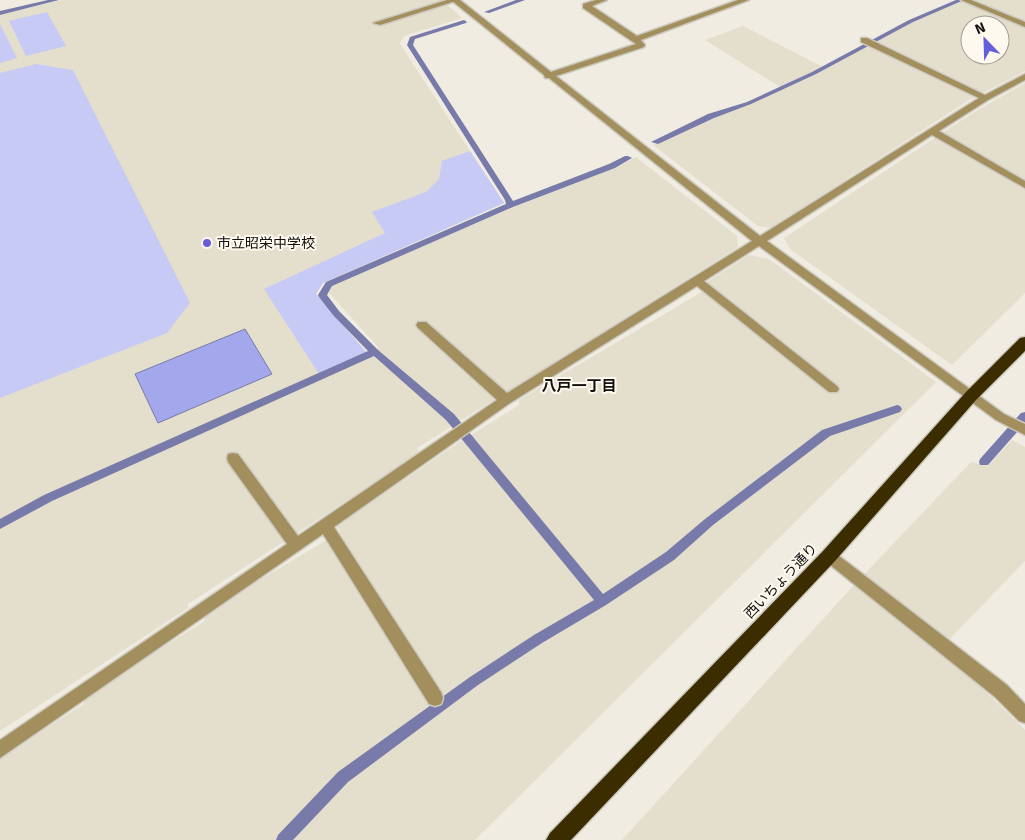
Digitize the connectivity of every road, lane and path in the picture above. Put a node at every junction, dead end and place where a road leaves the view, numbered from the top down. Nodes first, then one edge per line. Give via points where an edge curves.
1 (455, 0) edge
2 (603, 0) edge
3 (745, 0) edge
4 (965, 0) edge
5 (377, 22) dead end
6 (1025, 25) edge
7 (636, 38) junction
8 (864, 40) dead end
9 (548, 76) junction
10 (1025, 77) edge
11 (985, 98) junction
12 (933, 132) junction
13 (1025, 185) edge
14 (758, 241) junction
15 (698, 281) junction
16 (422, 325) dead end
17 (1025, 342) edge
18 (833, 389) dead end
19 (971, 396) junction
20 (506, 400) junction
21 (1024, 430) edge
22 (233, 458) dead end
23 (325, 525) junction
24 (296, 545) junction
25 (829, 556) junction
26 (435, 698) dead end
27 (1025, 715) edge
28 (0, 750) edge
29 (557, 840) edge

1 - 5 street
1 - 9 street
2 - 7 street via 586,6
3 - 7 street
4 - 6 street
7 - 9 street via 641,45
8 - 11 street
9 - 14 street
10 - 11 street
11 - 12 street
12 - 13 street
12 - 14 street
14 - 15 street
14 - 19 street
15 - 18 street
15 - 20 street
16 - 20 street
17 - 19 highway, 西いちょう通り
19 - 21 street
19 - 25 highway, 西いちょう通り
20 - 23 street
22 - 24 street
23 - 24 street
23 - 26 street
24 - 28 street
25 - 27 street via 1001,691
25 - 29 highway, 西いちょう通り

